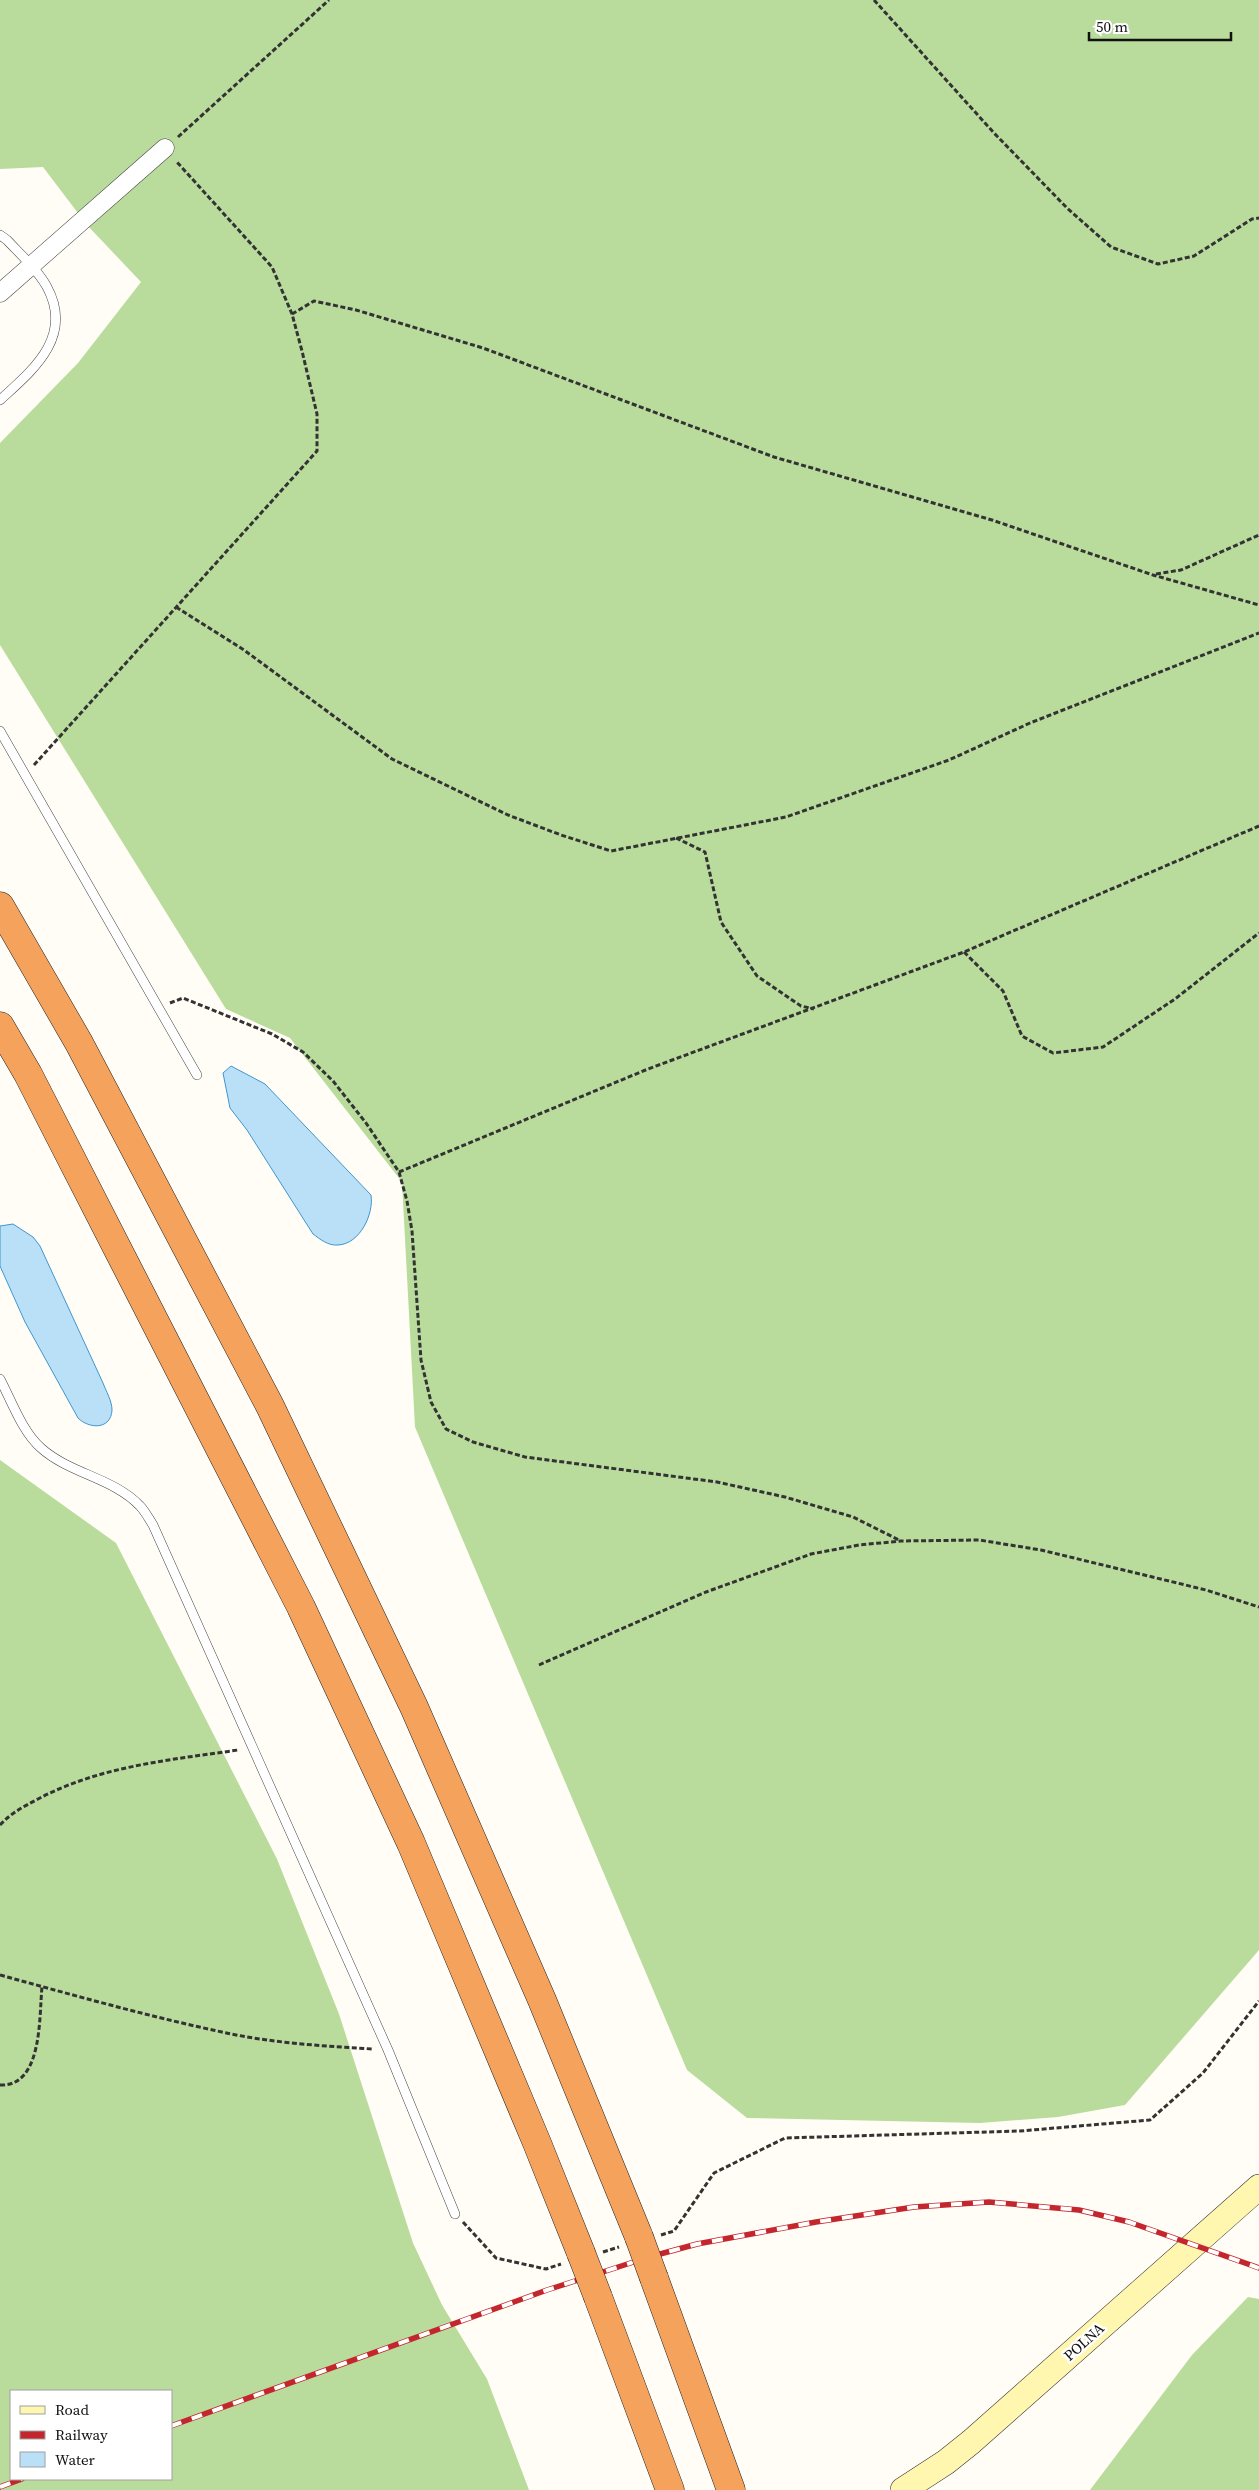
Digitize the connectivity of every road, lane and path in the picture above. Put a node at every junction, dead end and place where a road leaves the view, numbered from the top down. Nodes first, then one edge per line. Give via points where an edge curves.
1 (329, 0) edge
2 (874, 0) edge
3 (165, 148) junction
4 (1259, 218) edge
5 (0, 234) edge
6 (30, 266) junction
7 (0, 293) edge
8 (292, 314) junction
9 (0, 400) edge
10 (1259, 535) edge
11 (1153, 574) junction
12 (1259, 605) edge
13 (176, 607) junction
14 (1259, 633) edge
15 (0, 731) edge
16 (25, 775) junction
17 (1259, 826) edge
18 (674, 837) junction
19 (0, 906) edge
20 (1259, 933) edge
21 (964, 952) junction
22 (158, 1008) junction
23 (815, 1009) junction
24 (0, 1026) edge
25 (197, 1075) dead end
26 (399, 1172) junction
27 (0, 1379) edge
28 (901, 1541) junction
29 (1259, 1607) edge
30 (539, 1666) dead end
31 (252, 1748) junction
32 (0, 1825) edge
33 (0, 1975) edge
34 (42, 1987) junction
35 (1259, 2001) edge
36 (388, 2050) junction
37 (0, 2085) edge
38 (1259, 2187) edge
39 (456, 2214) joint
40 (641, 2239) junction
41 (582, 2257) junction
42 (670, 2490) edge
43 (731, 2490) edge
44 (903, 2490) edge

1 - 3 path
2 - 4 path via 994,133 1067,208 1112,247 1158,264 1194,256 1252,219
3 - 6 street
3 - 8 path via 272,267
5 - 6 lane
6 - 7 street
6 - 9 lane via 47,287 55,312 55,330 49,349 38,365
8 - 11 path via 314,301 465,342 774,457 992,520
8 - 13 path via 316,414 316,451
10 - 11 path via 1181,570
11 - 12 path
13 - 16 path
13 - 18 path via 244,650 392,759 508,815 611,851
14 - 18 path via 1030,723 931,766 786,816
15 - 16 lane
16 - 22 lane
17 - 21 path
18 - 23 path via 706,852 721,922 757,976 801,1006
19 - 40 highway via 79,1043 270,1406 465,1821
20 - 21 path via 1176,999 1103,1048 1053,1053 1022,1036 1003,991
21 - 23 path
22 - 25 lane
22 - 26 path via 184,998 272,1034 303,1052 333,1081 366,1122
23 - 26 path via 648,1069
24 - 41 highway via 28,1074 302,1608 411,1843 534,2134
26 - 28 path via 412,1230 421,1360 430,1402 446,1429 473,1442 525,1457 717,1482 784,1497 852,1517
27 - 31 lane via 24,1426 40,1448 140,1506 153,1526
28 - 29 path via 979,1540 1041,1550 1206,1590
28 - 30 path via 811,1554 706,1592
31 - 32 path via 113,1770 61,1787 10,1814
31 - 36 lane
33 - 34 path
34 - 36 path via 223,2033 305,2045
34 - 37 path via 35,2054 26,2074 8,2085
35 - 40 path via 1203,2074 1150,2120 1020,2131 785,2138 714,2173 674,2231
36 - 39 lane
38 - 44 street, POLNA via 971,2442
39 - 41 path via 496,2258 546,2269
40 - 41 path
40 - 43 highway, bridge
41 - 42 highway, bridge

